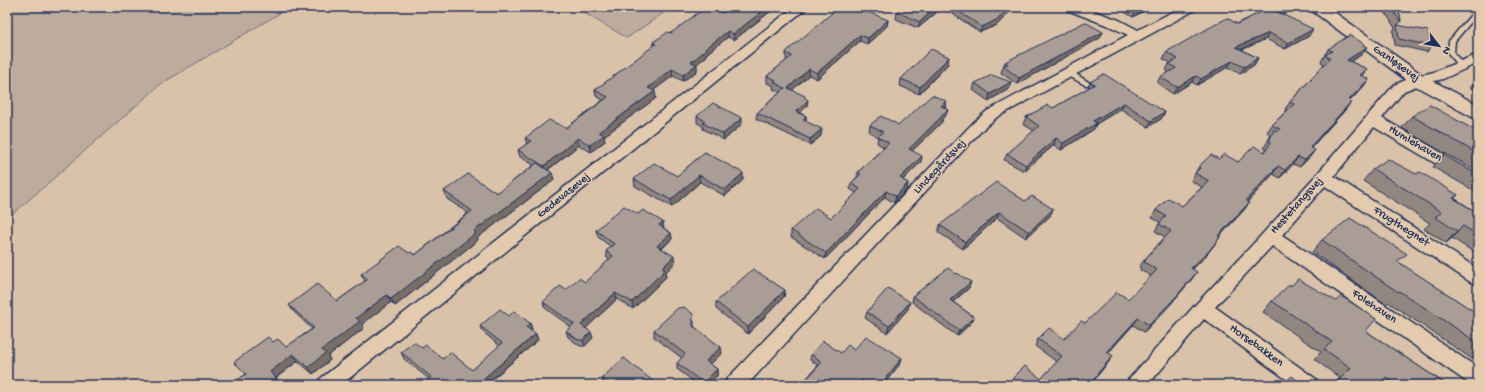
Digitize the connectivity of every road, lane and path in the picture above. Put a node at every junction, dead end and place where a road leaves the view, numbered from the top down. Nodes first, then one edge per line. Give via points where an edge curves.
1 (802, 7) edge
2 (1071, 7) edge
3 (1191, 7) edge
4 (1319, 7) edge
5 (1478, 10) edge
6 (1138, 36) junction
7 (1478, 58) edge
8 (1461, 65) junction
9 (1069, 72) junction
10 (1418, 80) junction
11 (1087, 83) dead end
12 (1478, 113) edge
13 (1374, 120) junction
14 (1324, 177) junction
15 (1478, 181) edge
16 (1270, 236) junction
17 (1478, 278) edge
18 (1203, 308) junction
19 (1478, 379) edge
20 (327, 385) edge
21 (734, 385) edge
22 (1136, 385) edge
23 (1309, 385) edge

1 - 20 street, Gedevasevej
2 - 6 street via 1114,23
3 - 6 street, Lindegårdsvej
4 - 10 street, Ganløsevej
5 - 8 lane via 1452,42 1451,53
6 - 9 street, Lindegårdsvej
7 - 8 street, Hestetangsvej
8 - 10 street, Hestetangsvej via 1438,76
9 - 11 lane
9 - 21 street, Lindegårdsvej via 992,114 978,126
10 - 12 street, Ganløsevej
10 - 13 street, Hestetangsvej via 1399,88
13 - 14 street, Hestetangsvej
13 - 15 street, Humlehaven
14 - 16 street, Hestetangsvej
14 - 17 street, Frugthegnet
16 - 18 street, Hestetangsvej
16 - 19 street, Folehaven
18 - 22 street, Hestetangsvej
18 - 23 street, Horsebakken

